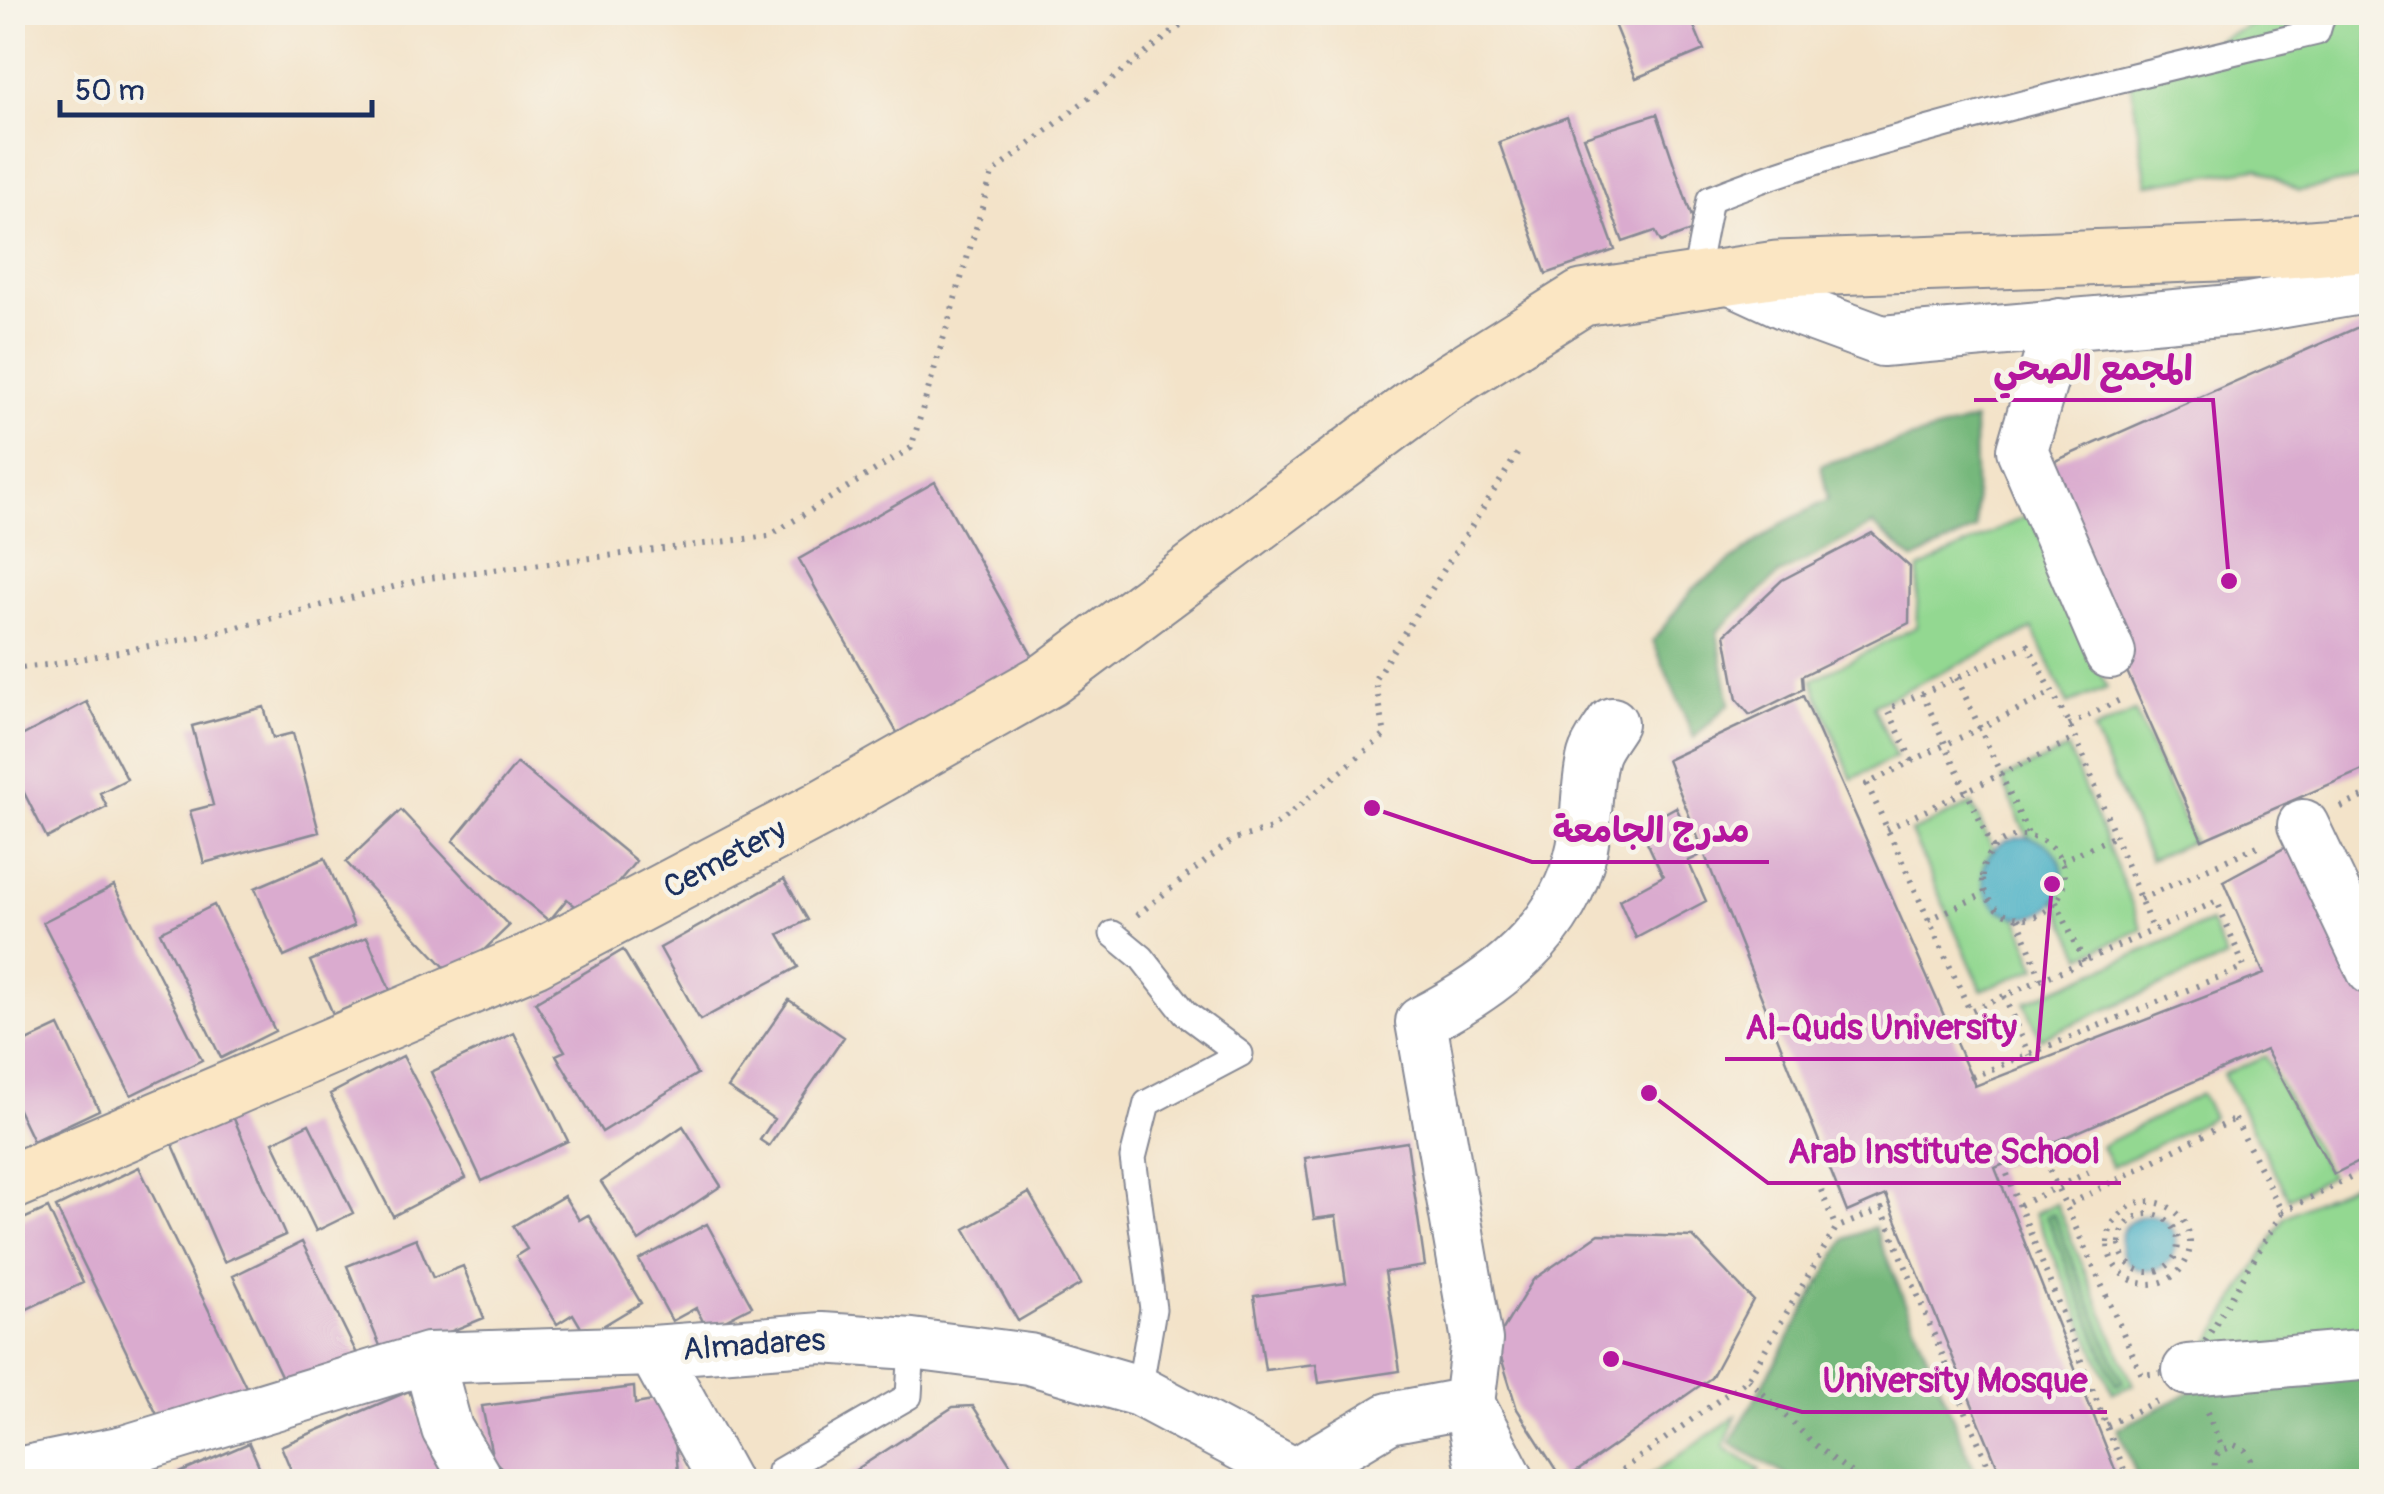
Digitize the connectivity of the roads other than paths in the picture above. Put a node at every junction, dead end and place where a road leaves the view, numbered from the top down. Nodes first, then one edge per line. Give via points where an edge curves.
1 (2323, 12) edge
2 (2372, 242) edge
3 (1709, 278) junction
4 (2372, 287) edge
5 (2059, 324) junction
6 (2119, 675) road end
7 (1612, 723) dead end
8 (2303, 825) dead end
9 (1113, 934) road end
10 (2372, 970) edge
11 (12, 1182) edge
12 (912, 1344) junction
13 (654, 1351) junction
14 (2372, 1354) edge
15 (428, 1358) junction
16 (2174, 1385) road end
17 (1139, 1391) junction
18 (1469, 1403) junction
19 (780, 1471) dead end
20 (40, 1474) edge
21 (478, 1482) edge
22 (725, 1482) edge
23 (1484, 1482) edge
24 (1510, 1482) edge

1 - 3 lane via 2316,32 1834,155 1710,199
2 - 3 street, Cemetery via 1777,269
3 - 5 street via 1882,342
3 - 11 street, Cemetery via 1582,298 1442,386 1049,679 820,809 536,959
4 - 5 street via 2243,309
5 - 6 street via 2022,450
7 - 18 street via 1594,754 1574,877 1543,930 1480,990 1421,1022 1477,1340
8 - 10 street
9 - 17 lane via 1142,958 1185,1014 1240,1054 1148,1103 1133,1158 1152,1309
12 - 13 street, Almadares via 822,1338
12 - 17 street, Almadares via 1029,1359
12 - 19 lane via 909,1396
13 - 15 street, Almadares
13 - 22 street
14 - 16 street
15 - 20 street, Almadares
15 - 21 street via 447,1429
17 - 18 street, Almadares via 1295,1474 1390,1418
18 - 23 street
18 - 24 street

